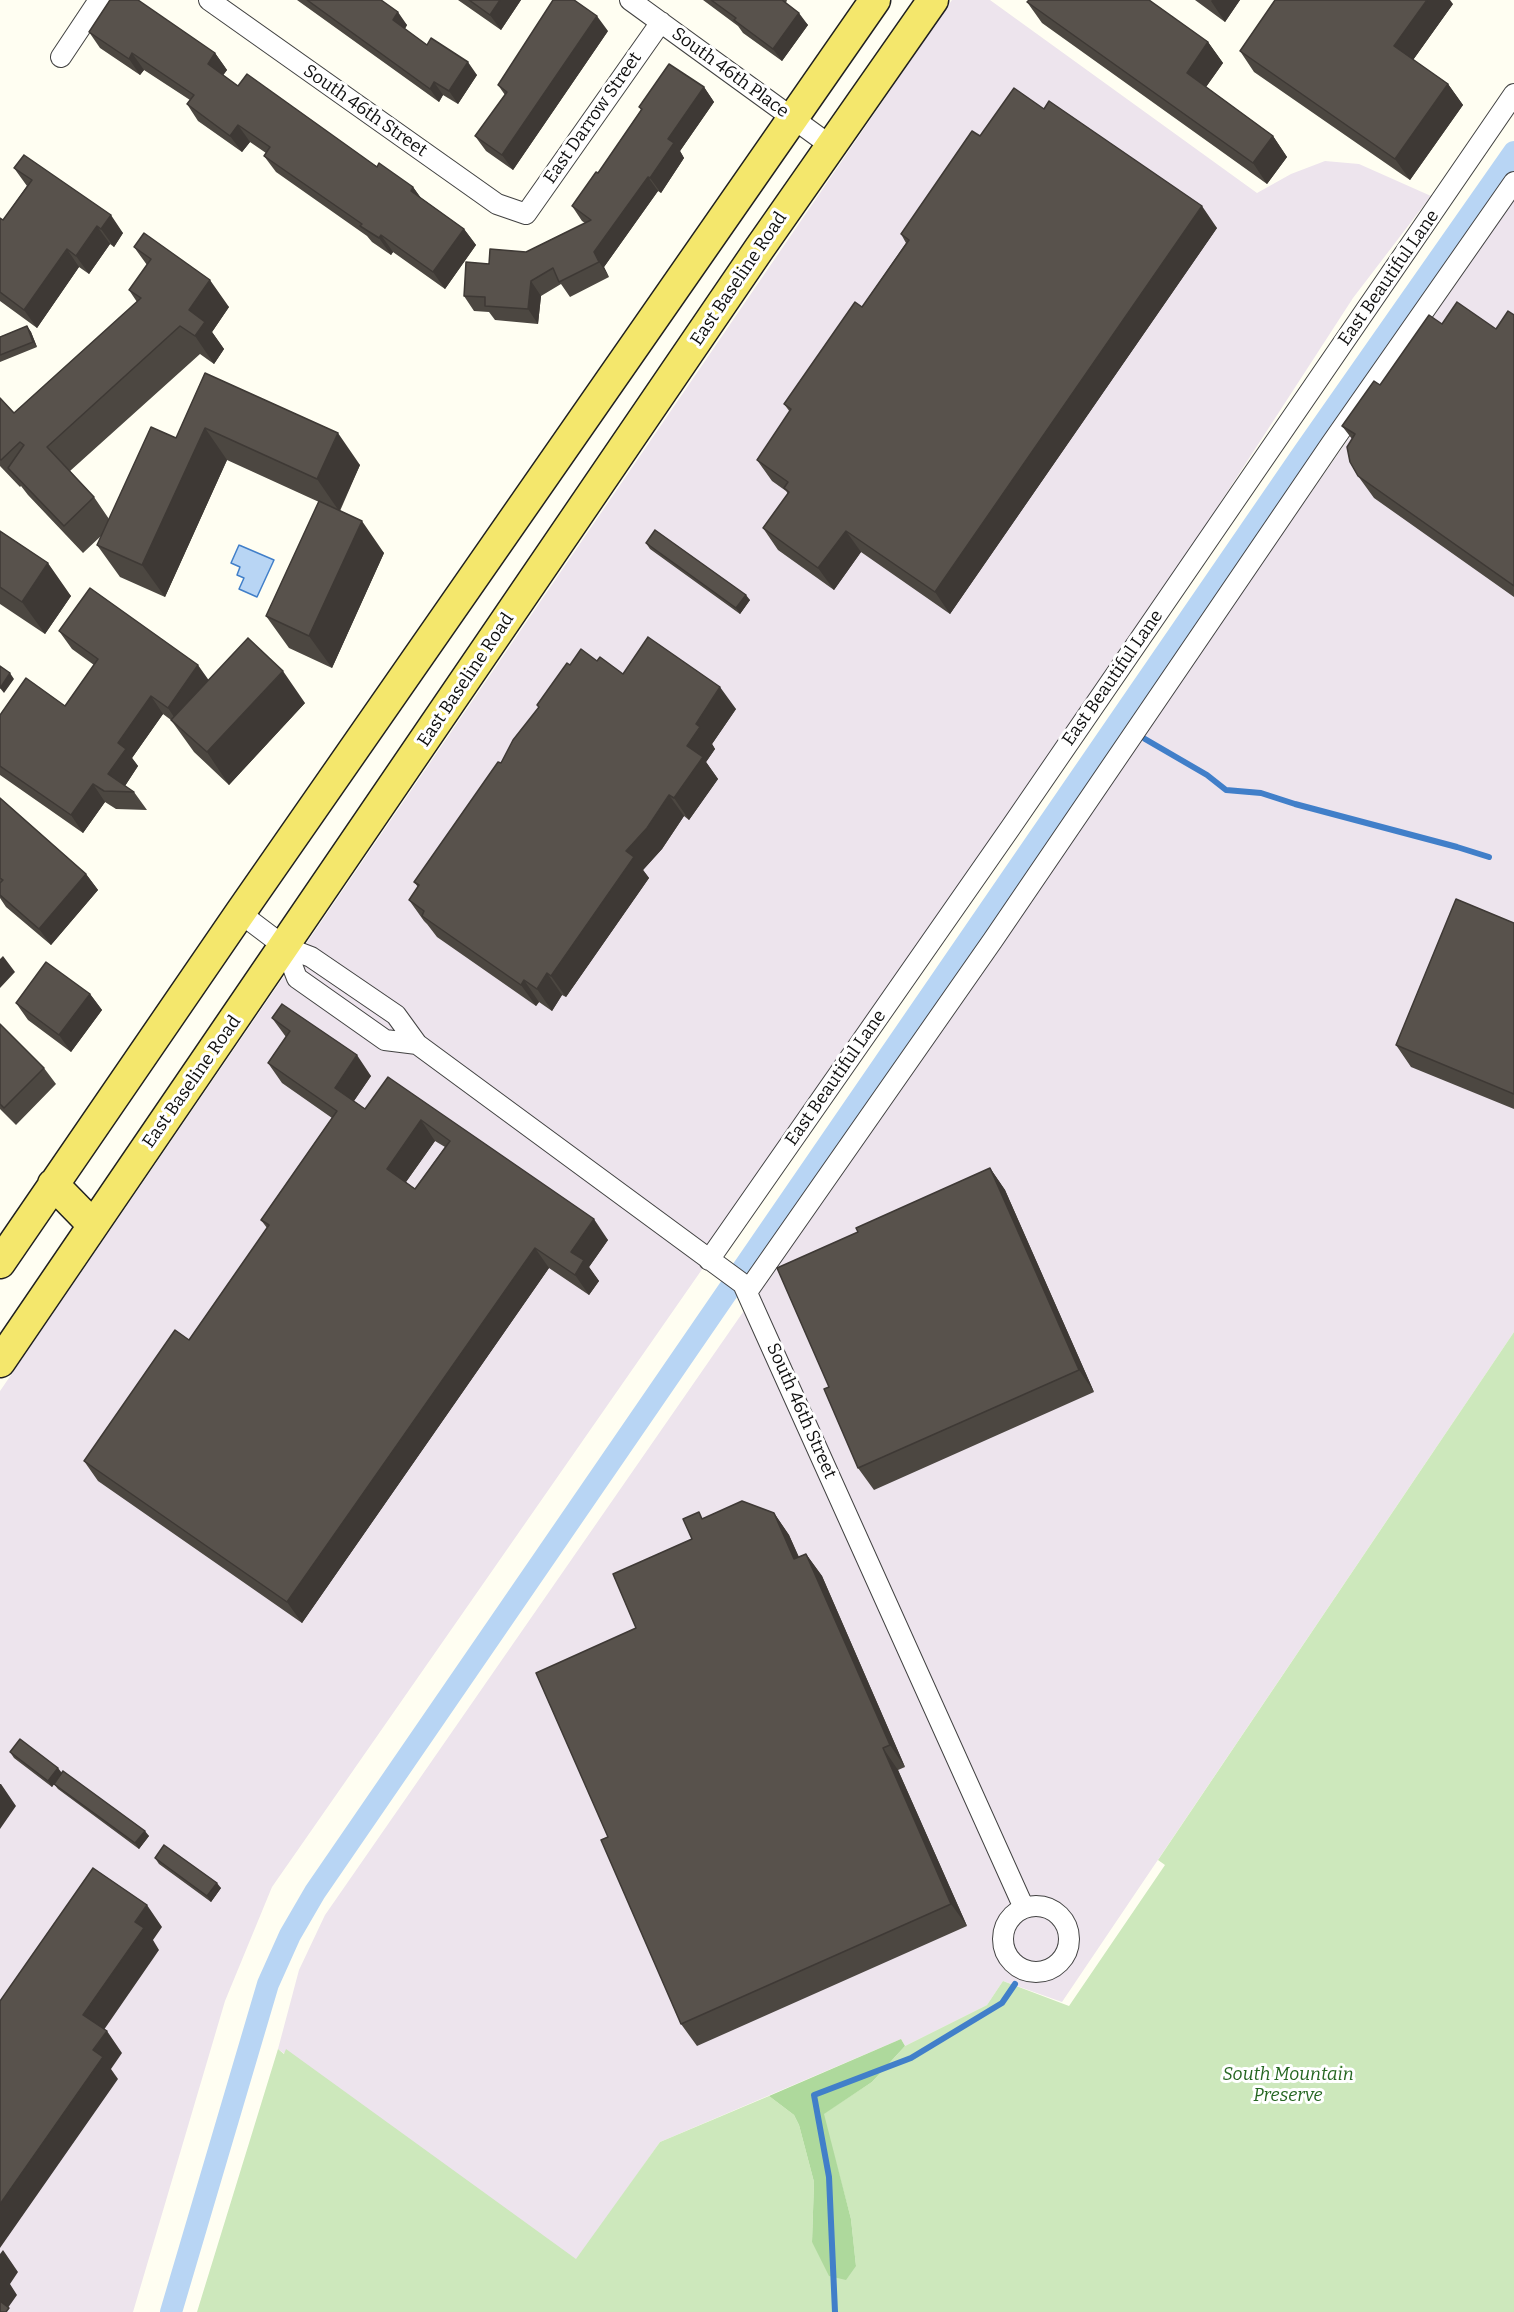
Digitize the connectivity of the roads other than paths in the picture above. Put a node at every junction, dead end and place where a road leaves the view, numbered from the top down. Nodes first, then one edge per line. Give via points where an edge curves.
1 (99, 0) edge
2 (209, 0) edge
3 (630, 0) edge
4 (875, 0) edge
5 (933, 0) edge
6 (661, 22) junction
7 (61, 57) dead end
8 (1514, 94) edge
9 (795, 119) junction
10 (831, 146) junction
11 (1514, 182) edge
12 (526, 214) joint
13 (499, 540) junction
14 (541, 569) junction
15 (240, 913) junction
16 (285, 947) junction
17 (417, 1044) junction
18 (53, 1184) junction
19 (93, 1225) junction
20 (709, 1260) junction
21 (0, 1263) edge
22 (745, 1288) junction
23 (0, 1362) edge
24 (1024, 1908) dead end

1 - 7 street
2 - 12 street, South 46th Street via 497,204
3 - 6 street, South 46th Place
4 - 9 main road
5 - 10 main road, East Baseline Road
6 - 9 street, South 46th Place
6 - 12 street, East Darrow Street
8 - 20 street, East Beautiful Lane
9 - 10 street, South 46th Place
9 - 13 main road
10 - 14 main road, East Baseline Road
11 - 22 street via 999,930
13 - 14 main road
13 - 15 main road
14 - 16 main road, East Baseline Road
15 - 16 street, South 46th Street
15 - 18 main road
16 - 17 street, South 46th Street via 311,957 396,1015
16 - 17 street, South 46th Street via 297,978 385,1040
16 - 19 main road, East Baseline Road
17 - 20 street, South 46th Street
18 - 19 main road
18 - 21 main road
19 - 23 main road, East Baseline Road
20 - 22 street, South 46th Street
22 - 24 street, South 46th Street

